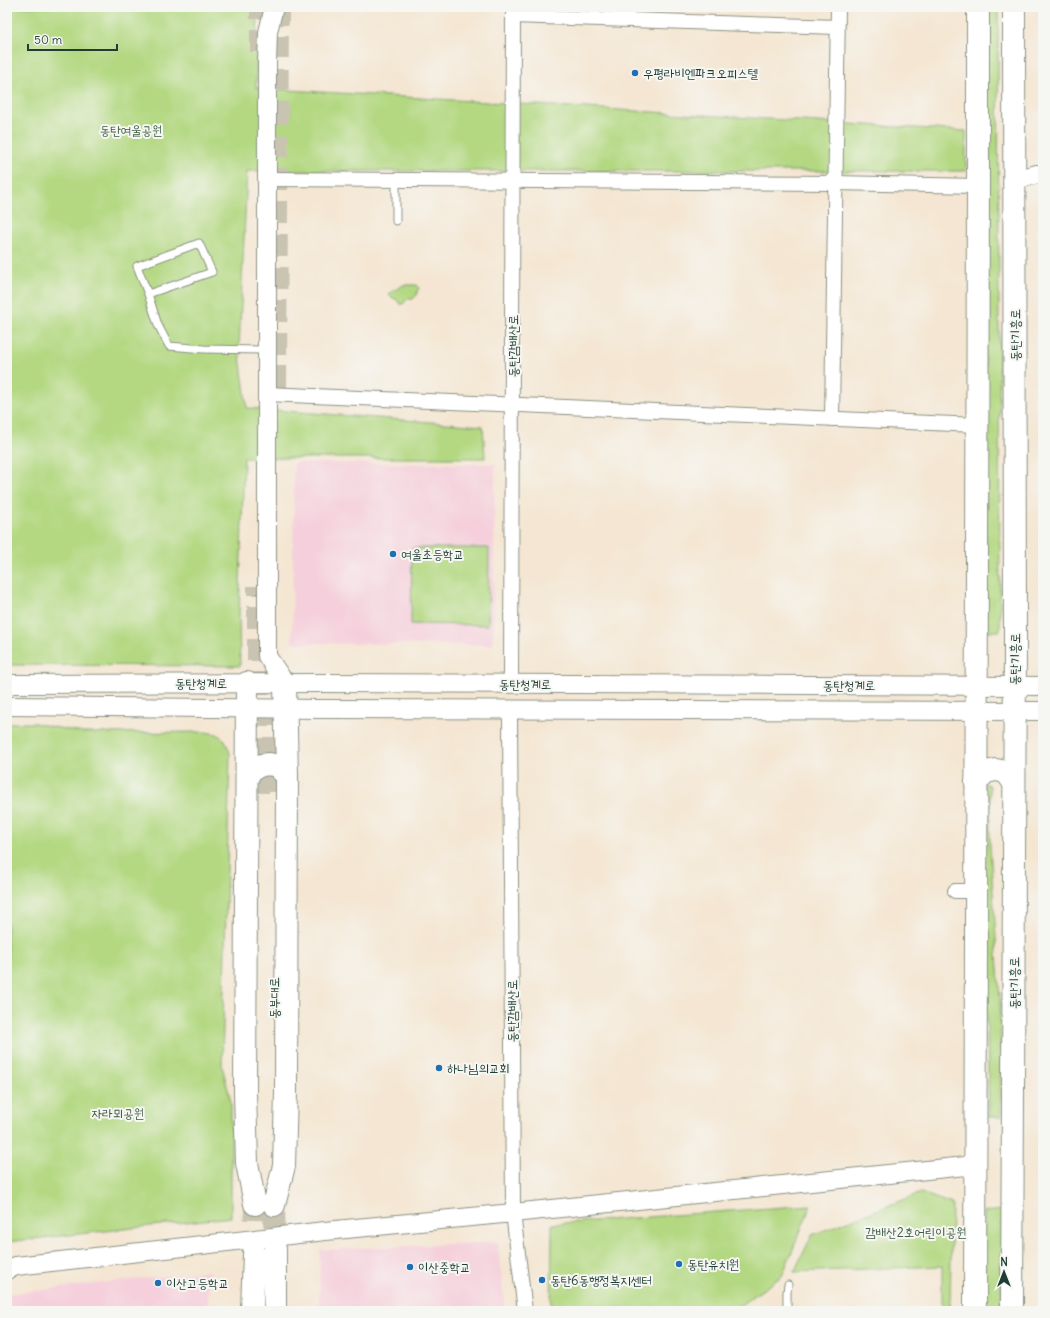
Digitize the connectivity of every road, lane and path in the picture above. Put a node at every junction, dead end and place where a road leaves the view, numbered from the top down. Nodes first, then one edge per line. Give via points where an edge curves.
1 (274, 7) edge
2 (838, 7) edge
3 (978, 7) edge
4 (1014, 7) edge
5 (513, 12) edge
6 (837, 27) junction
7 (1043, 174) edge
8 (267, 179) junction
9 (1015, 180) junction
10 (396, 181) junction
11 (513, 182) junction
12 (835, 183) junction
13 (978, 186) junction
14 (1043, 186) edge
15 (396, 221) dead end
16 (148, 294) junction
17 (267, 350) junction
18 (267, 394) junction
19 (513, 405) junction
20 (832, 419) junction
21 (977, 424) junction
22 (267, 656) junction
23 (247, 683) junction
24 (285, 683) junction
25 (7, 684) edge
26 (511, 684) junction
27 (977, 686) junction
28 (1015, 686) junction
29 (1043, 686) edge
30 (7, 706) edge
31 (247, 709) junction
32 (285, 709) junction
33 (510, 710) junction
34 (977, 711) junction
35 (1015, 711) junction
36 (1043, 711) edge
37 (976, 782) junction
38 (1014, 783) junction
39 (266, 785) junction
40 (975, 1165) junction
41 (513, 1213) junction
42 (275, 1249) tunnel mouth
43 (254, 1253) tunnel mouth
44 (7, 1270) edge
45 (788, 1285) dead end
46 (252, 1311) edge
47 (275, 1311) edge
48 (525, 1311) edge
49 (787, 1311) edge
50 (975, 1311) edge
51 (1012, 1311) edge

1 - 8 street via 268,32
2 - 6 street
3 - 13 main road
4 - 9 main road, 동탄기흥로
5 - 6 street
5 - 11 street, 동탄감배산로
6 - 12 street
7 - 9 street
8 - 10 street
8 - 17 street
9 - 14 street
9 - 28 main road, 동탄기흥로
10 - 11 street
10 - 15 lane
11 - 12 street
11 - 19 street, 동탄감배산로
12 - 13 street
12 - 20 street
13 - 21 main road
16 - 16 lane via 212,272 199,243 137,266
16 - 17 lane via 158,325 169,346
17 - 18 street
18 - 19 street
18 - 22 street
19 - 20 street
19 - 26 street, 동탄감배산로
20 - 21 street
21 - 27 main road
22 - 23 street
22 - 24 street
23 - 24 street, 동탄청계로
23 - 25 street, 동탄청계로
23 - 31 main road
24 - 26 street, 동탄청계로
24 - 32 main road
26 - 27 street, 동탄청계로
27 - 28 street, 동탄청계로
27 - 34 main road
28 - 29 street, 동탄청계로
28 - 35 main road, 동탄기흥로
30 - 31 street, 동탄청계로
31 - 32 street, 동탄청계로
31 - 39 main road
32 - 33 street, 동탄청계로
32 - 39 main road
33 - 34 street, 동탄청계로
33 - 41 street, 동탄감배산로
34 - 35 street, 동탄청계로
34 - 37 main road
35 - 36 street, 동탄청계로
35 - 38 main road, 동탄기흥로
37 - 38 main road via 986,772 996,770 1006,772
37 - 40 main road via 966,891
38 - 51 main road, 동탄기흥로
39 - 39 main road, 동부대로 via 265,1204 284,1166 286,1084
40 - 41 street
40 - 50 main road
41 - 44 street via 254,1239 16,1266
41 - 48 street, 동탄감배산로
42 - 47 main road
43 - 46 main road
45 - 49 lane

